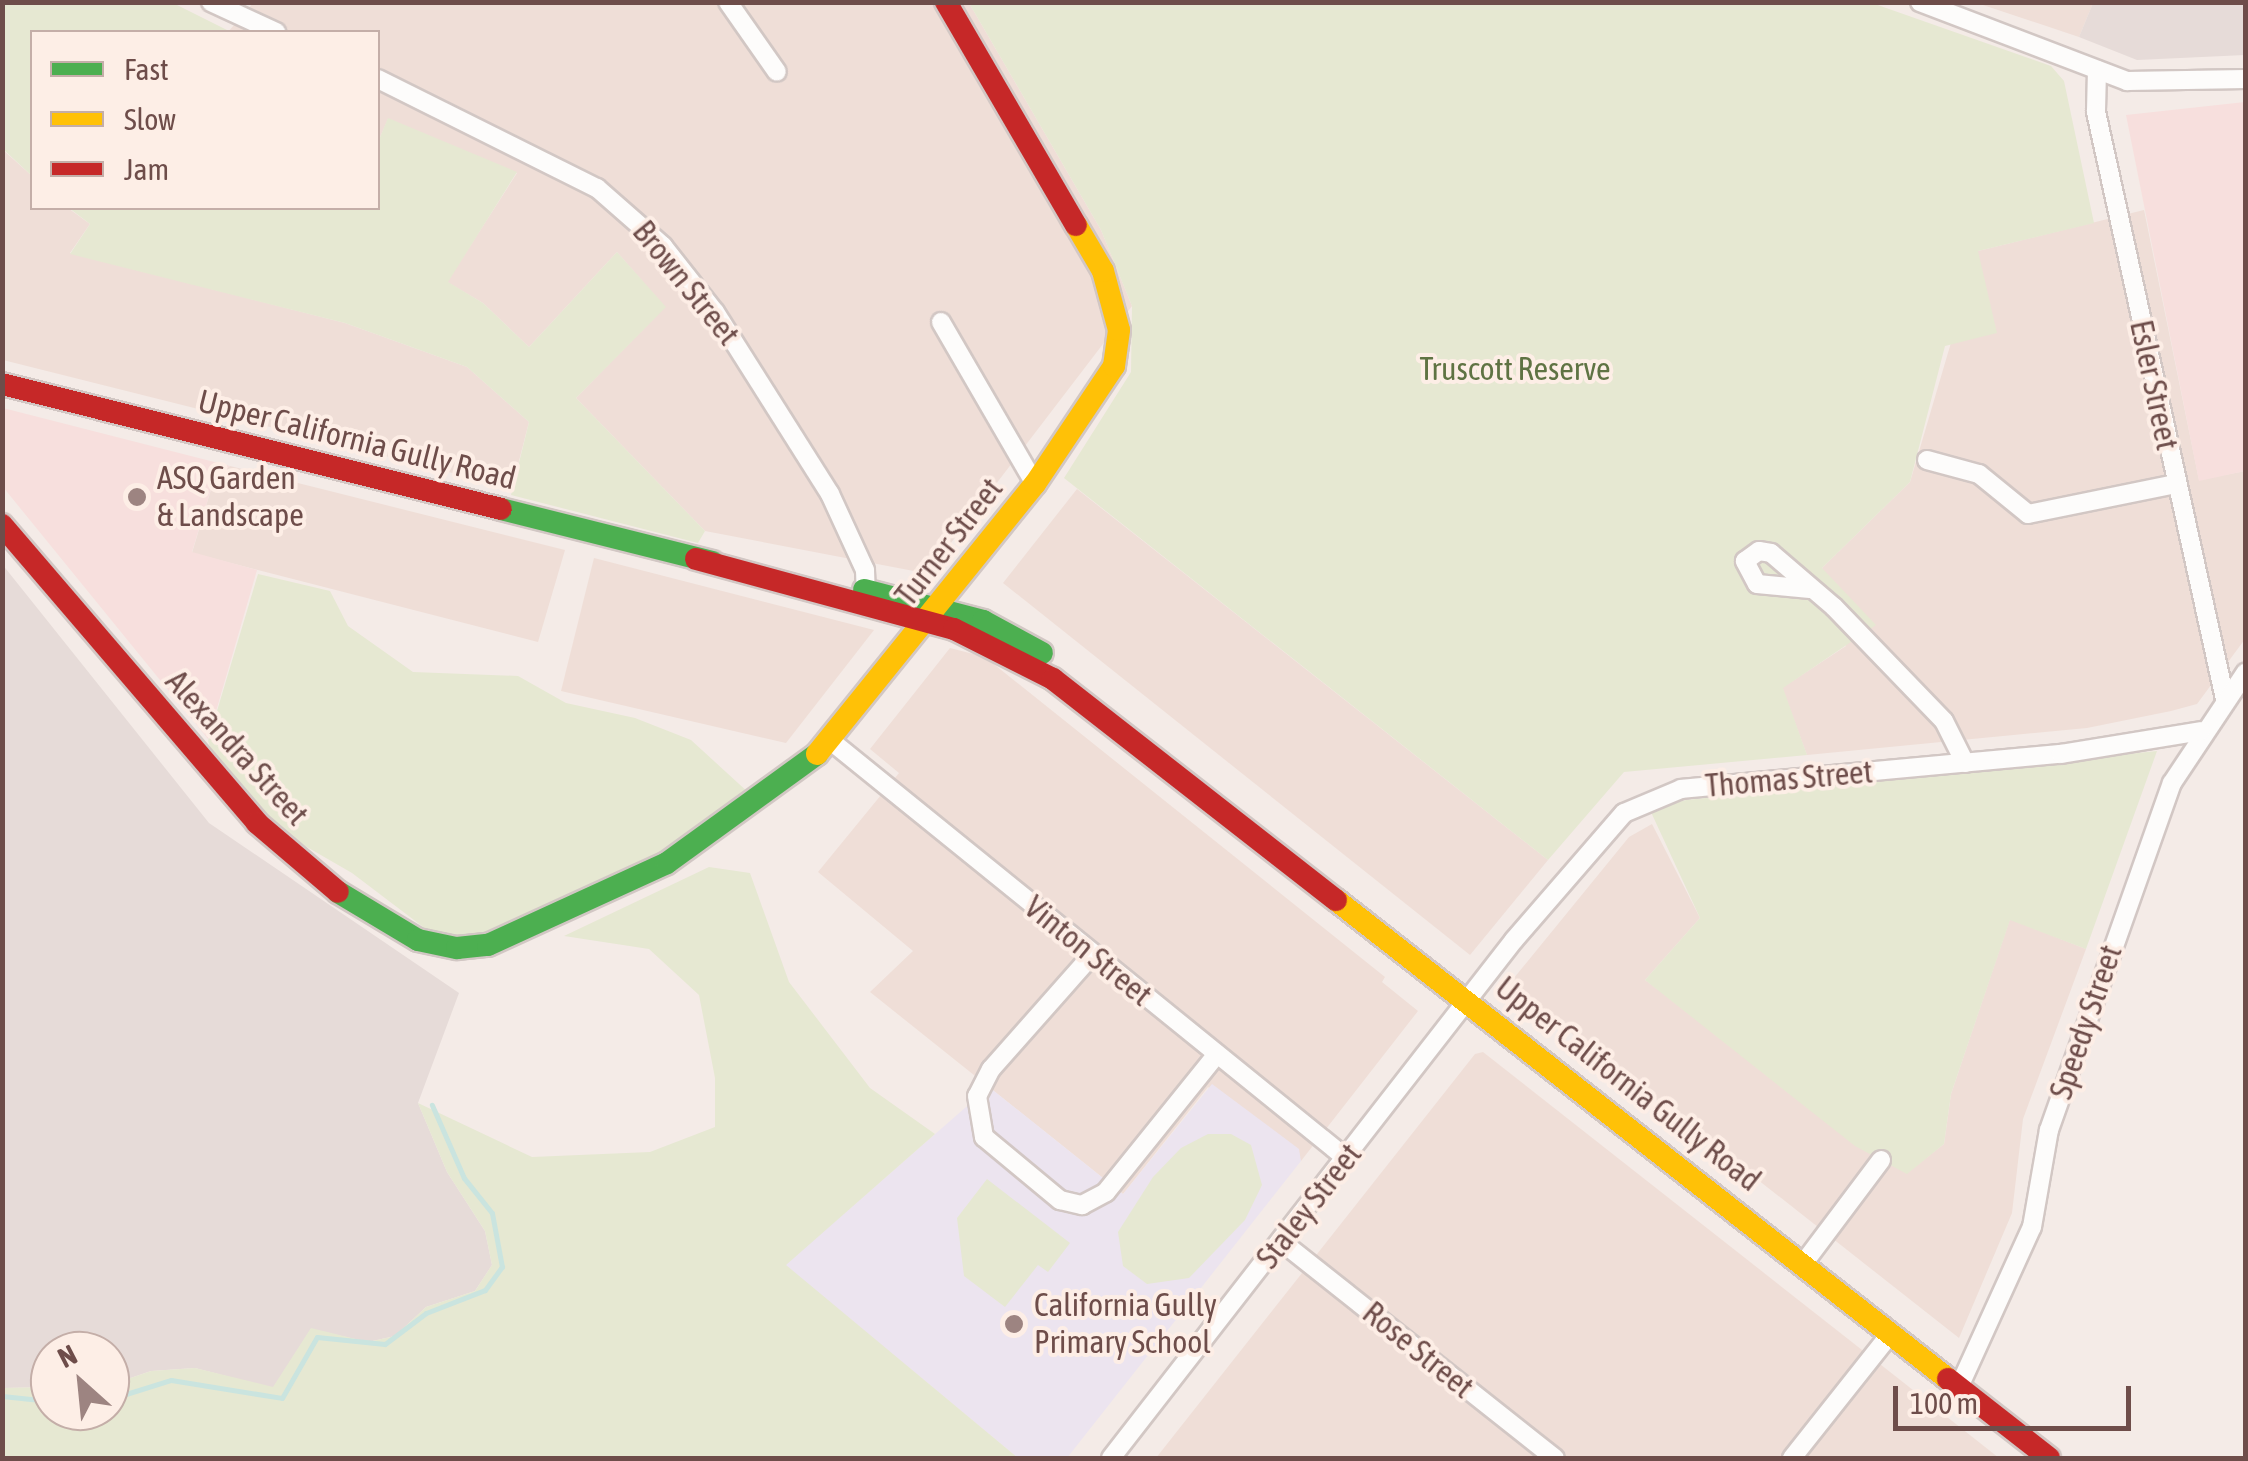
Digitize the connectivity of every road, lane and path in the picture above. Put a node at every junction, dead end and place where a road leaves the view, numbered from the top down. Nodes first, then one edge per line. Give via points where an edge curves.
1 (211, 2) edge
2 (728, 2) edge
3 (946, 2) edge
4 (1920, 2) edge
5 (272, 30) edge
6 (2097, 70) junction
7 (777, 72) dead end
8 (380, 80) edge
9 (2246, 80) edge
10 (940, 322) dead end
11 (2, 384) edge
12 (1926, 460) dead end
13 (1035, 484) junction
14 (2175, 484) junction
15 (2, 525) edge
16 (1810, 589) dead end
17 (866, 598) junction
18 (934, 614) junction
19 (2246, 672) edge
20 (2225, 698) junction
21 (2200, 732) junction
22 (831, 742) junction
23 (1965, 763) junction
24 (470, 949) joint
25 (1092, 955) junction
26 (1469, 1000) junction
27 (1217, 1054) junction
28 (1346, 1158) junction
29 (1882, 1160) dead end
30 (1282, 1242) junction
31 (1803, 1264) junction
32 (1891, 1333) junction
33 (1959, 1387) junction
34 (1110, 1458) edge
35 (1555, 1458) edge
36 (1792, 1458) edge
37 (2048, 1458) edge

1 - 5 street
2 - 7 street
3 - 13 street, Turner Street via 1104,271 1116,310 1114,366
4 - 6 street
6 - 9 street via 2154,85
6 - 14 street, Esler Street via 2096,112
8 - 17 street, Brown Street via 597,188 663,246 716,312 830,494 858,550
10 - 13 street
11 - 17 street, Upper California Gully Road
12 - 14 street via 1979,474 2028,514
13 - 18 street, Turner Street
14 - 20 street, Esler Street
15 - 24 street, Alexandra Street via 280,846 344,896 418,940
16 - 23 street via 1934,708
17 - 18 street, Upper California Gully Road
18 - 22 street, Turner Street
18 - 26 street, Upper California Gully Road via 994,626 1051,659 1166,761
19 - 20 street, Speedy Street
20 - 21 street, Speedy Street
21 - 23 street, Thomas Street
21 - 33 street, Speedy Street via 2158,818 2059,1098 2032,1227
22 - 24 street, Turner Street via 791,778 667,863
22 - 25 street, Vinton Street
23 - 26 street, Thomas Street via 1681,789 1649,799 1595,841
25 - 27 street, Vinton Street
25 - 27 street via 991,1070 977,1096 984,1137 1060,1200 1082,1206 1106,1192
26 - 28 street, Staley Street
26 - 31 street, Upper California Gully Road
27 - 28 street, Vinton Street
28 - 30 street, Staley Street
29 - 31 street
30 - 34 street, Staley Street
30 - 35 street, Rose Street
31 - 32 street, Upper California Gully Road
32 - 33 street, Upper California Gully Road
32 - 36 street
33 - 37 street, Upper California Gully Road

